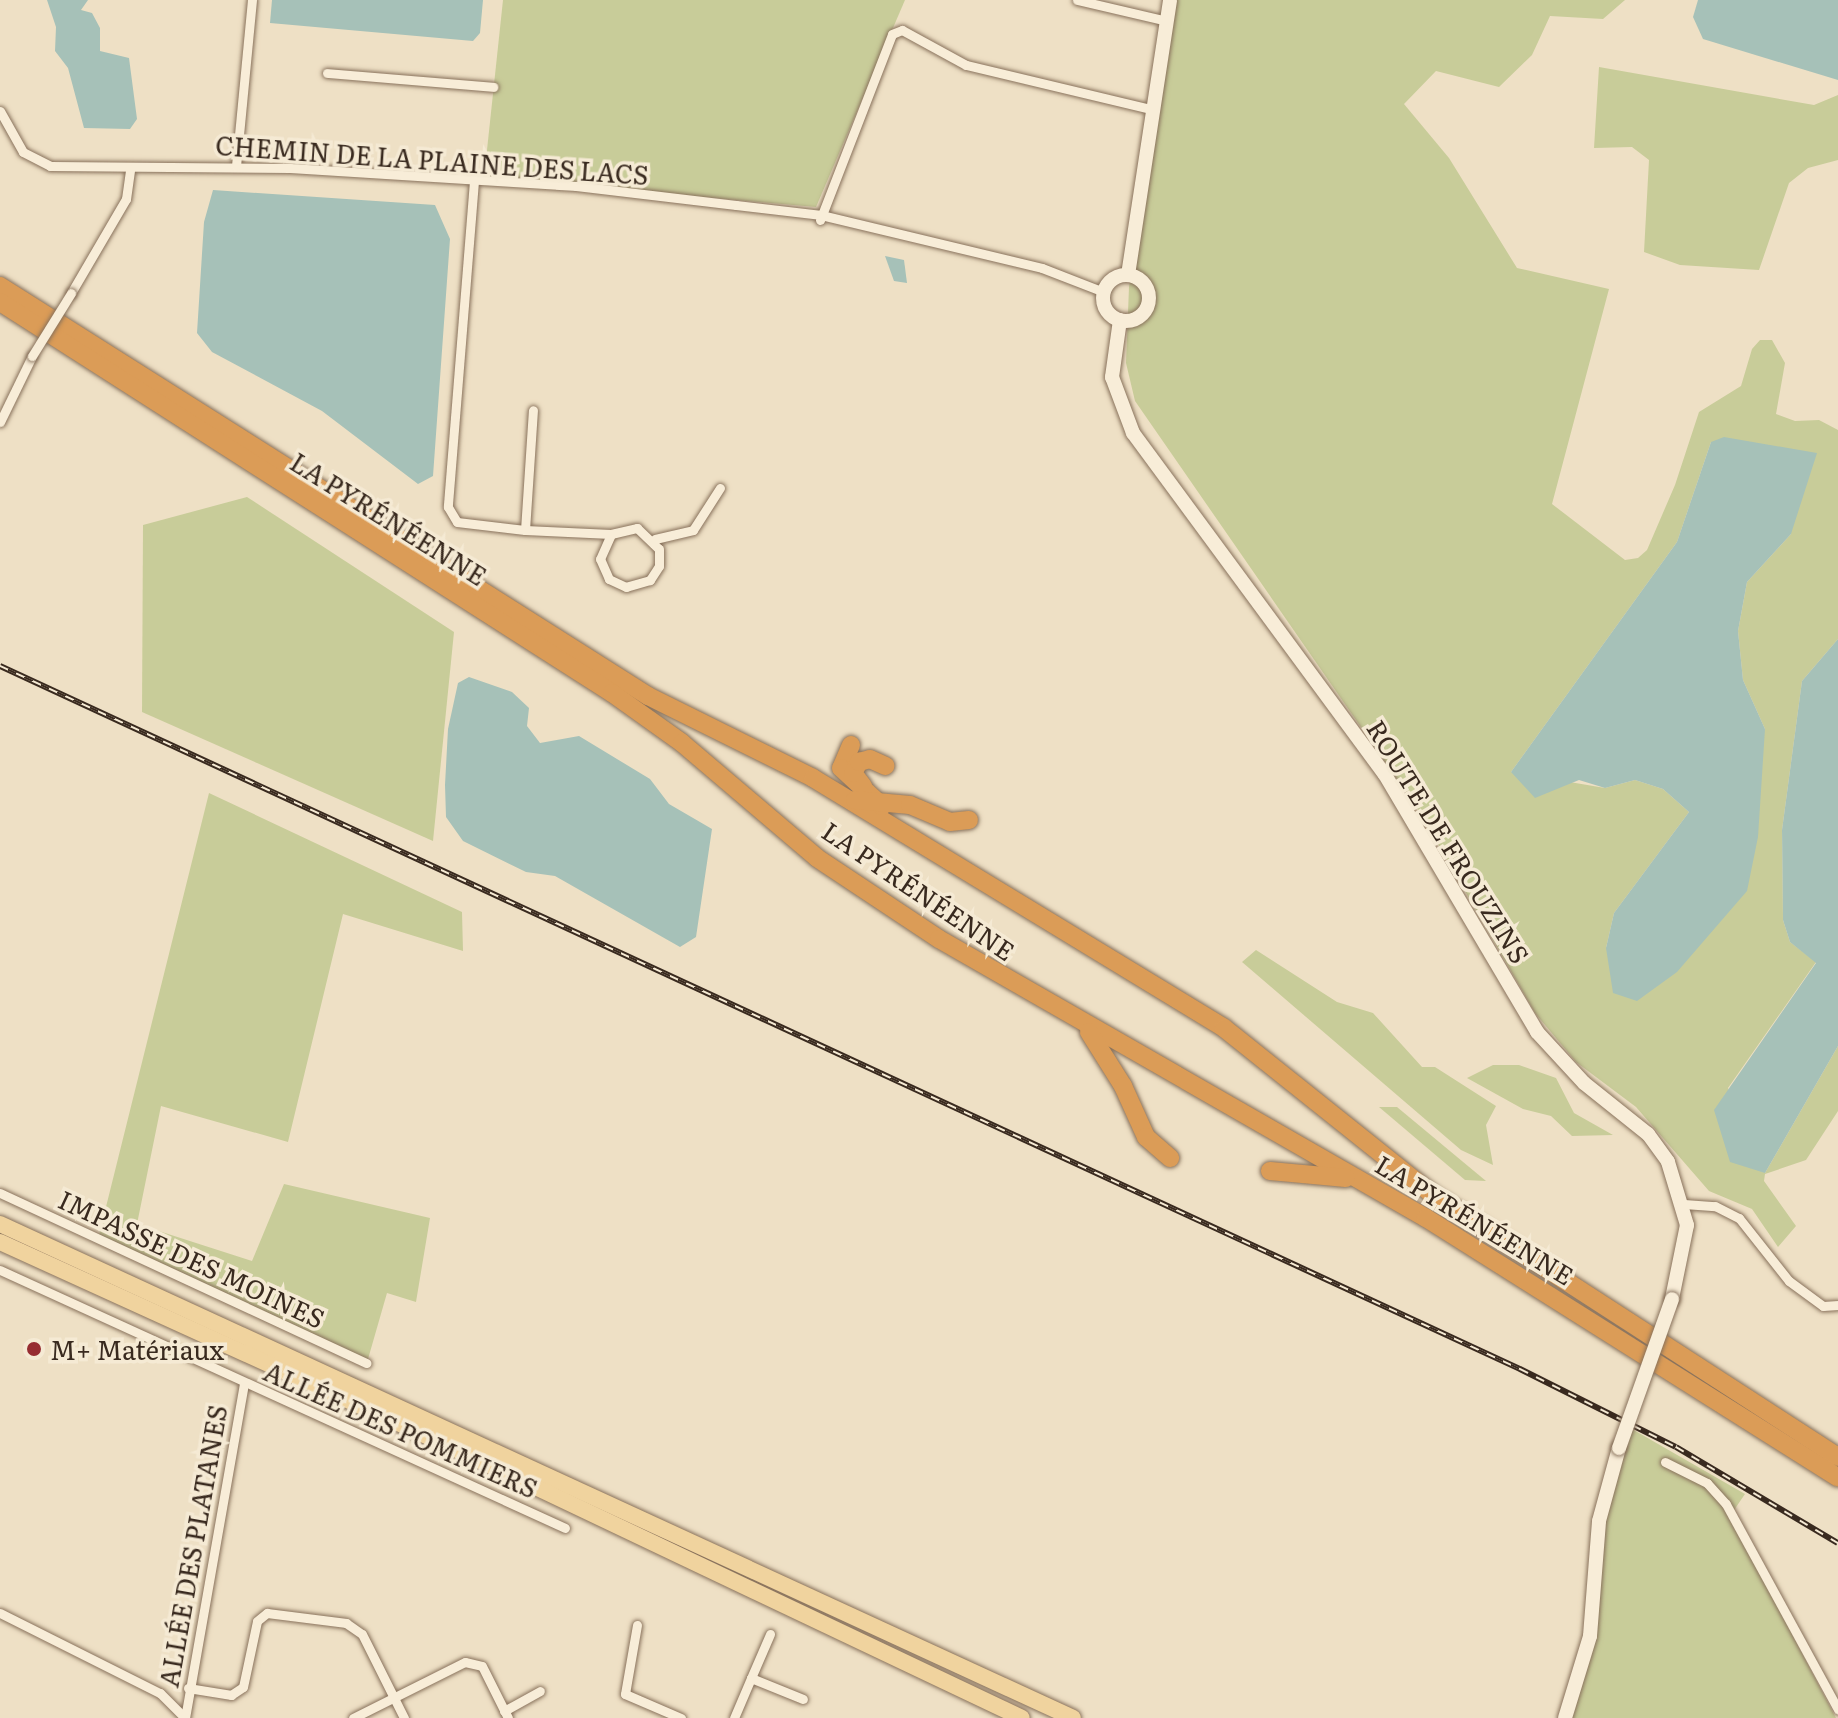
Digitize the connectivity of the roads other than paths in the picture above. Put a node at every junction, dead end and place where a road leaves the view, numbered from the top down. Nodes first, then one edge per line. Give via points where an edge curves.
1 (252, 0) edge
2 (1077, 0) edge
3 (1170, 0) edge
4 (1167, 21) junction
5 (327, 73) dead end
6 (493, 87) dead end
7 (1151, 109) junction
8 (0, 111) edge
9 (236, 166) junction
10 (130, 169) junction
11 (474, 181) junction
12 (821, 218) junction
13 (1128, 275) junction
14 (0, 286) edge
15 (1104, 292) junction
16 (0, 302) edge
17 (1120, 320) junction
18 (533, 410) dead end
19 (0, 422) edge
20 (720, 488) dead end
21 (525, 530) junction
22 (611, 534) junction
23 (655, 539) junction
24 (851, 745) dead end
25 (886, 766) dead end
26 (863, 786) junction
27 (850, 800) junction
28 (878, 802) junction
29 (910, 805) junction
30 (969, 820) dead end
31 (905, 832) junction
32 (1085, 1027) junction
33 (1170, 1158) dead end
34 (1270, 1171) dead end
35 (1360, 1180) junction
36 (0, 1193) edge
37 (1684, 1204) junction
38 (0, 1224) edge
39 (0, 1242) edge
40 (0, 1270) edge
41 (1838, 1305) edge
42 (366, 1363) dead end
43 (244, 1383) junction
44 (1838, 1457) edge
45 (1665, 1462) dead end
46 (1838, 1477) edge
47 (565, 1528) dead end
48 (0, 1613) edge
49 (637, 1625) dead end
50 (770, 1634) dead end
51 (751, 1678) junction
52 (188, 1688) junction
53 (540, 1691) dead end
54 (393, 1696) junction
55 (803, 1699) dead end
56 (1838, 1709) edge
57 (506, 1714) edge
58 (185, 1718) edge
59 (353, 1718) edge
60 (404, 1718) edge
61 (681, 1718) edge
62 (734, 1718) edge
63 (1022, 1718) edge
64 (1073, 1718) edge
65 (1565, 1718) edge

1 - 9 street
2 - 4 street
3 - 4 main road
4 - 7 main road
5 - 6 street
7 - 12 street via 966,65 902,30 892,34
7 - 13 main road
8 - 10 street, CHEMIN DE LA PLAINE DES LACS via 16,144 39,163
9 - 10 street, CHEMIN DE LA PLAINE DES LACS
9 - 11 street, CHEMIN DE LA PLAINE DES LACS
10 - 19 street, bridge via 126,199 32,356
11 - 12 street, CHEMIN DE LA PLAINE DES LACS via 576,186
11 - 21 street via 448,507 457,522
12 - 15 street, CHEMIN DE LA PLAINE DES LACS via 1042,268
13 - 15 main road via 1113,279
13 - 17 main road via 1142,281 1149,302 1135,319
14 - 27 highway, LA PYRÉNÉENNE via 648,696
15 - 17 main road via 1108,312
16 - 32 highway, LA PYRÉNÉENNE via 612,693 682,743 817,858
17 - 37 main road, ROUTE DE FROUZINS via 1112,377 1133,433 1384,773 1537,1032 1584,1083 1655,1141
18 - 21 street
20 - 23 street via 693,530
21 - 22 street
22 - 23 street via 631,527
22 - 23 street via 601,549 603,570 626,587 645,583 657,572 661,555
24 - 26 highway via 841,768
25 - 26 highway via 870,759 859,762 853,773
26 - 28 highway
26 - 29 highway
27 - 28 highway
27 - 31 highway, LA PYRÉNÉENNE
28 - 29 highway
28 - 31 highway
29 - 30 highway via 950,822
31 - 44 highway, LA PYRÉNÉENNE via 1224,1028 1436,1197
32 - 33 highway via 1123,1086 1146,1137
32 - 35 highway, LA PYRÉNÉENNE
34 - 35 highway
35 - 46 highway, LA PYRÉNÉENNE via 1593,1318
36 - 42 street, IMPASSE DES MOINES
37 - 41 street via 1715,1206 1739,1218 1789,1281 1823,1306
37 - 65 main road, ROUTE DE FROUZINS, bridge via 1686,1246 1599,1521 1590,1636
38 - 64 main road
39 - 63 main road via 466,1454
40 - 43 street, ALLÉE DES POMMIERS
43 - 47 street, ALLÉE DES POMMIERS
43 - 52 street, ALLÉE DES PLATANES
45 - 56 street via 1707,1483 1726,1504
48 - 58 street via 160,1693
49 - 61 street via 625,1694
50 - 51 street
51 - 55 street
51 - 62 street
52 - 54 street via 231,1695 243,1687 257,1621 267,1613 346,1623 362,1634
52 - 58 street, ALLÉE DES PLATANES
53 - 57 street
54 - 57 street via 465,1662 482,1666
54 - 59 street
54 - 60 street

